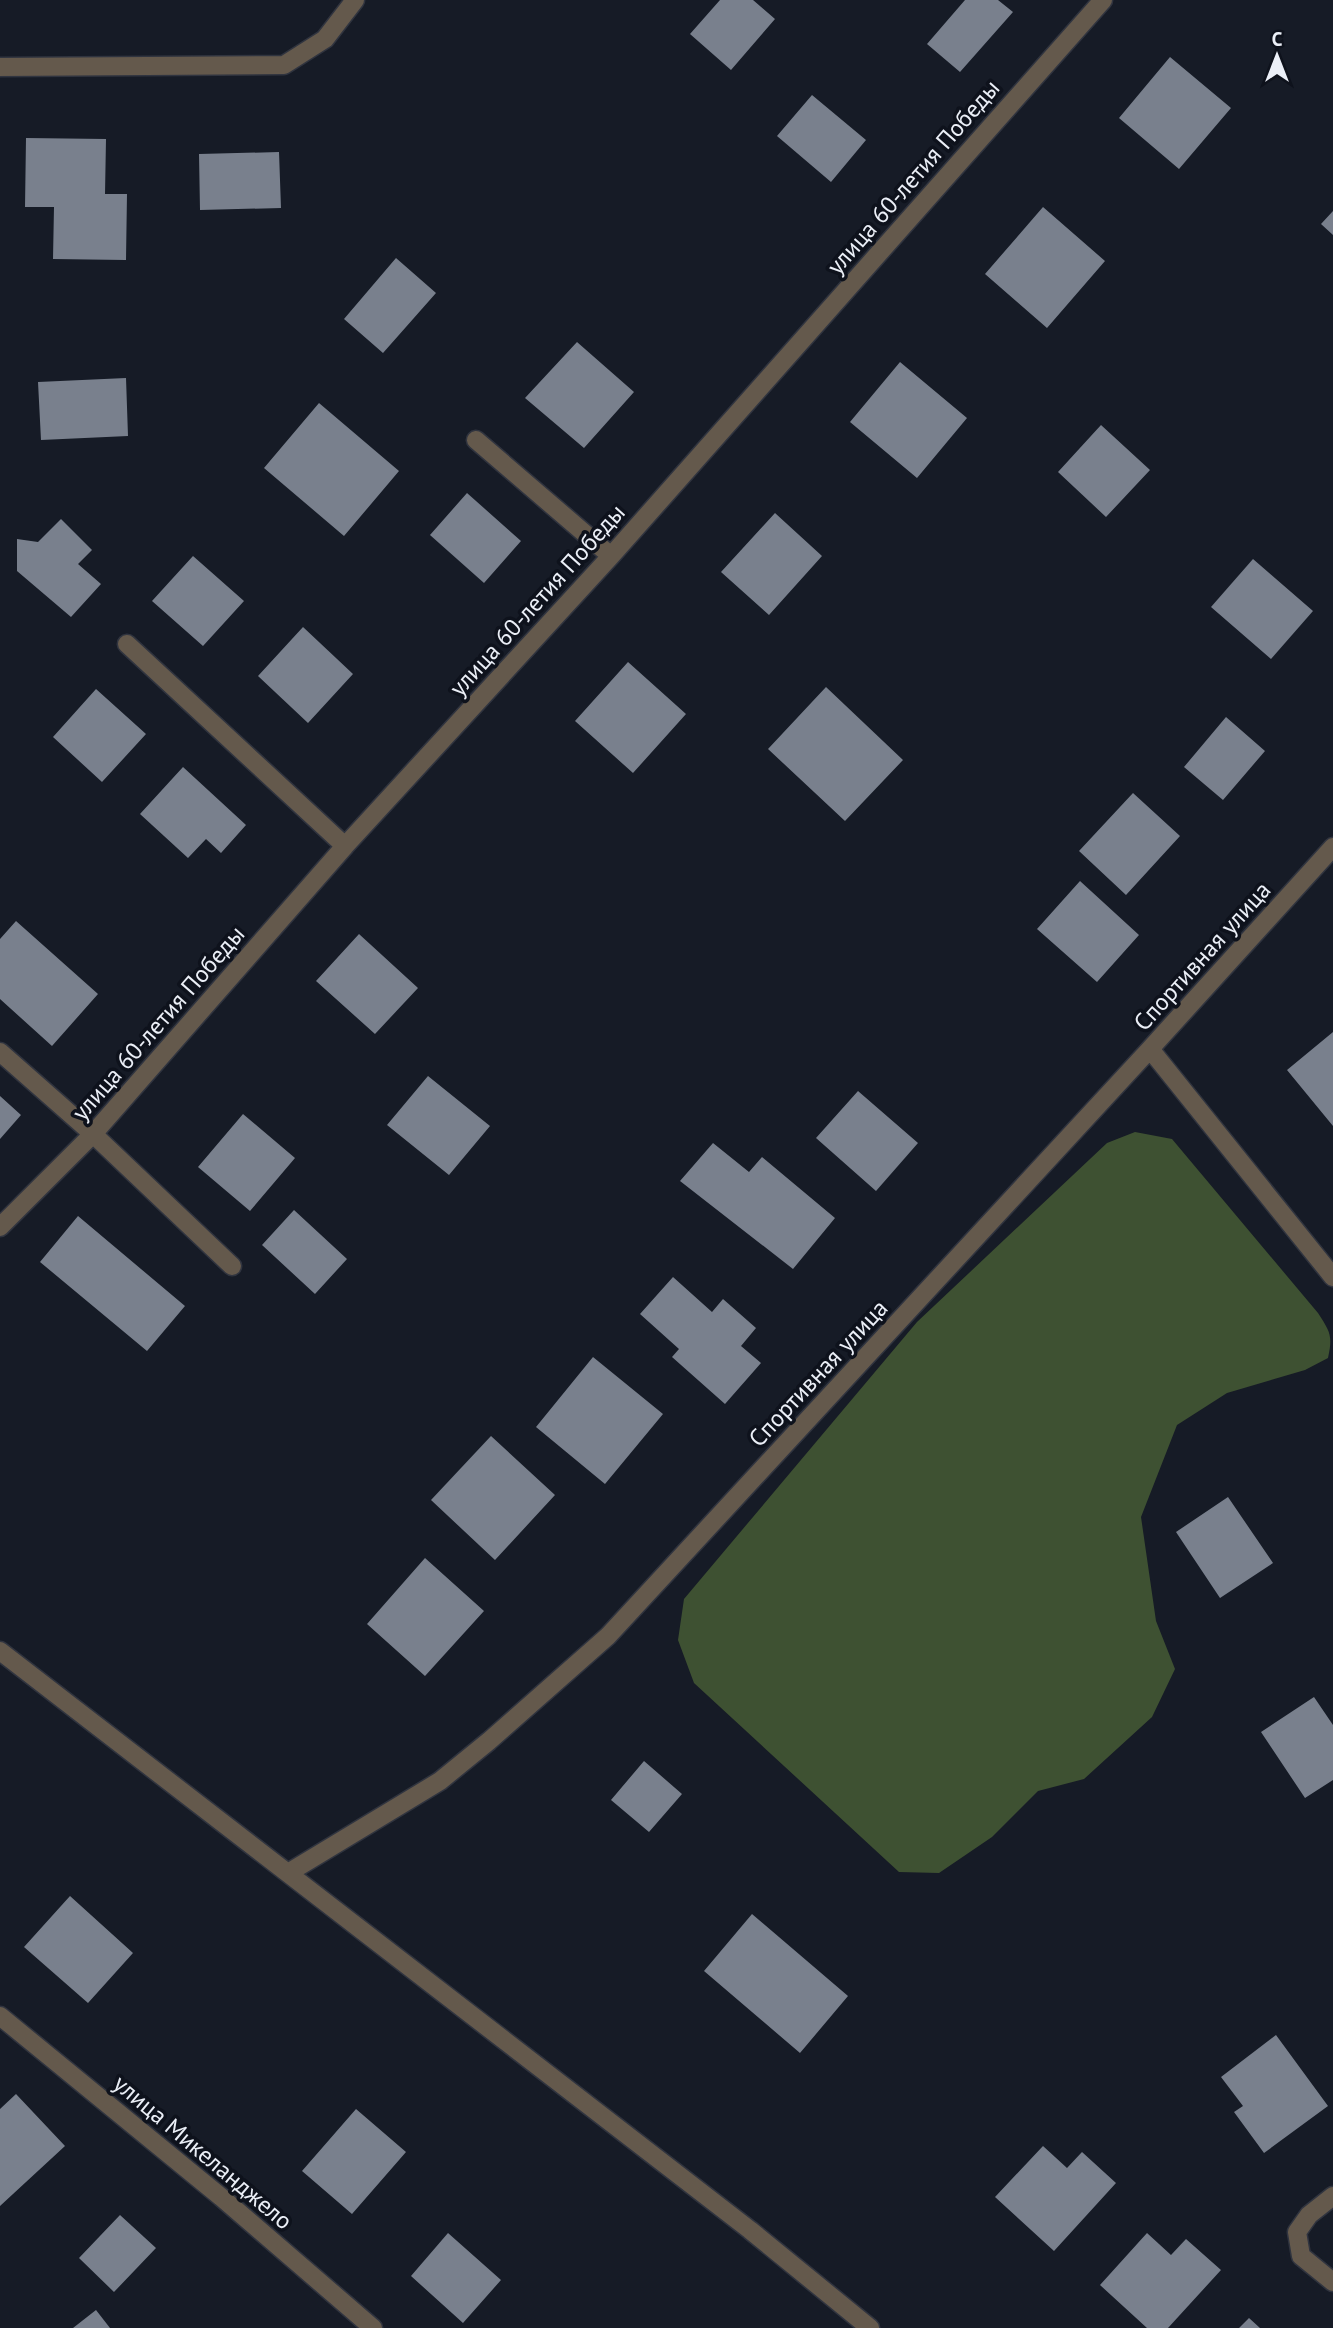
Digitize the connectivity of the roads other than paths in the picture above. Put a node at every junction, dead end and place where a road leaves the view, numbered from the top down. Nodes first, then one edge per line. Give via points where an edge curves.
1 (355, 0) edge
2 (1103, 0) edge
3 (0, 67) edge
4 (476, 440) dead end
5 (611, 556) junction
6 (127, 644) dead end
7 (345, 846) junction
8 (1333, 847) edge
9 (1150, 1049) junction
10 (0, 1052) edge
11 (93, 1134) junction
12 (0, 1227) edge
13 (232, 1266) dead end
14 (1333, 1277) edge
15 (0, 1651) edge
16 (288, 1874) junction
17 (0, 2016) edge
18 (1333, 2196) edge
19 (1333, 2282) edge
20 (373, 2328) edge
21 (870, 2328) edge

1 - 3 street via 325,38 284,65
2 - 5 street, улица 60-летия Победы
4 - 5 street
5 - 7 street, улица 60-летия Победы
6 - 7 street
7 - 11 street, улица 60-летия Победы
8 - 9 street, Спортивная улица
9 - 14 street
9 - 16 street, Спортивная улица via 608,1636 440,1781
10 - 11 street
11 - 12 street, улица 60-летия Победы
11 - 13 street
15 - 16 street
16 - 21 street
17 - 20 street, улица Микеланджело
18 - 19 street via 1309,2215 1297,2232 1301,2256

